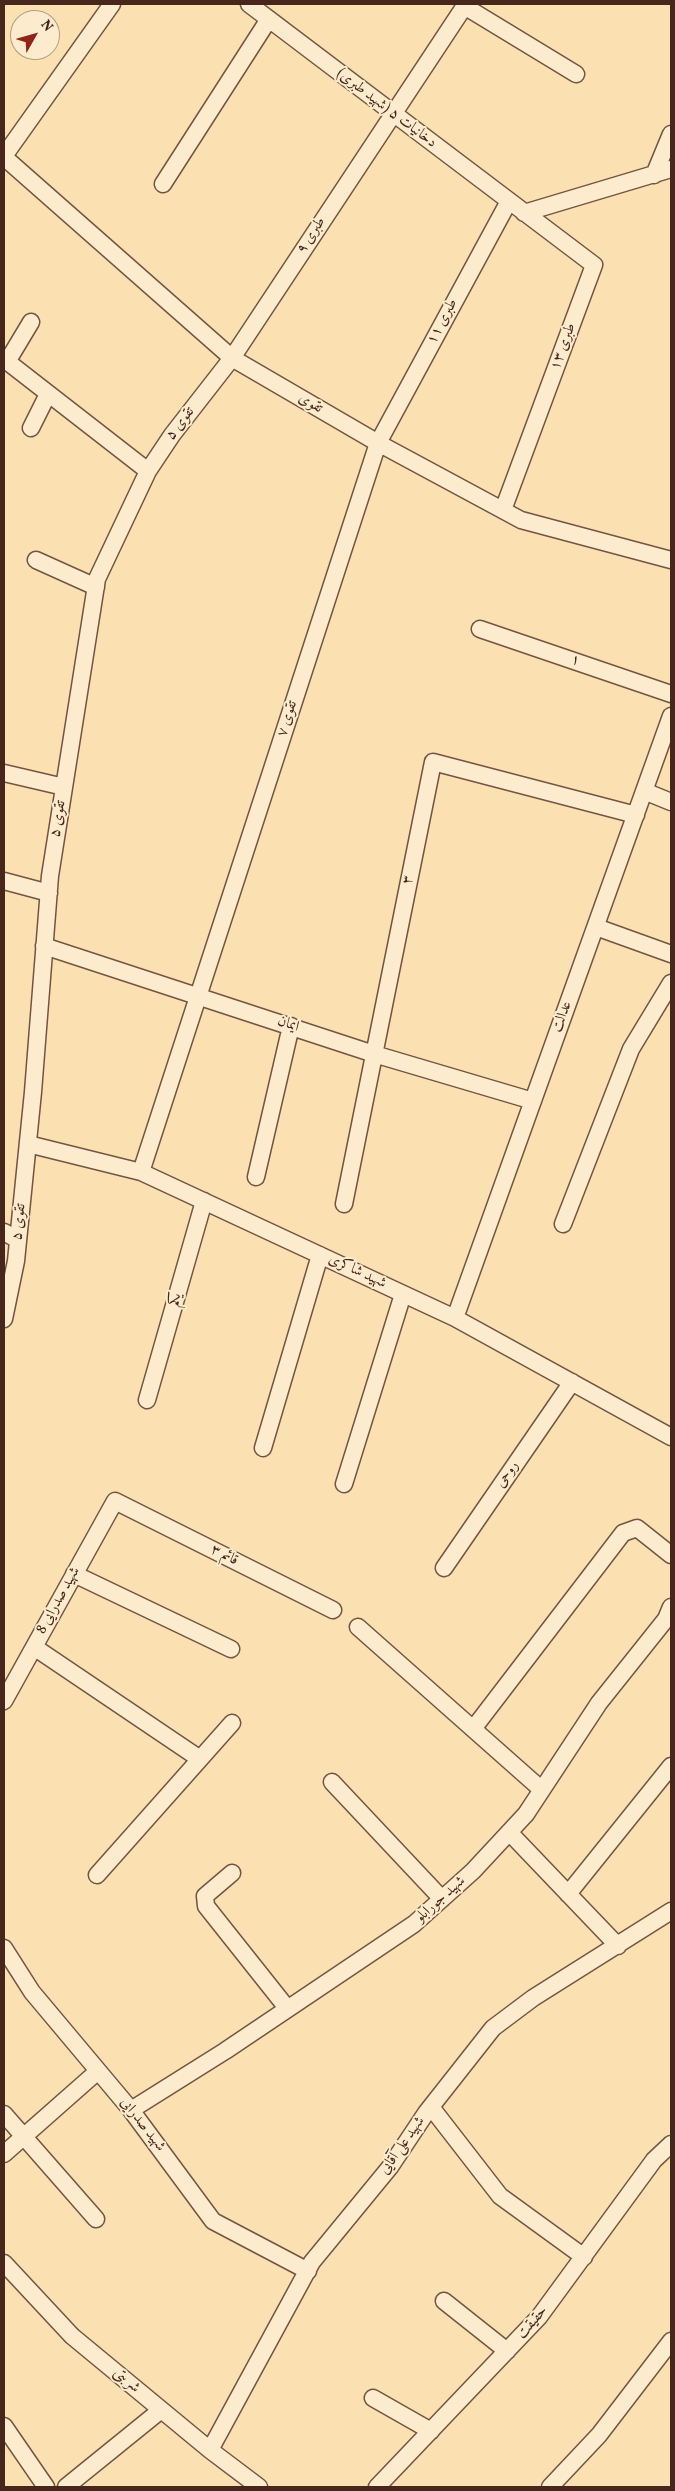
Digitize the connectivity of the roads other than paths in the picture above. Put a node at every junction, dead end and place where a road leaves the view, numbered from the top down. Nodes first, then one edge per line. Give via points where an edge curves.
1 (112, 4) edge
2 (249, 4) edge
3 (465, 5) edge
4 (269, 19) junction
5 (576, 74) dead end
6 (392, 113) junction
7 (671, 134) edge
8 (4, 156) edge
9 (671, 170) edge
10 (654, 175) junction
11 (163, 184) dead end
12 (509, 202) junction
13 (524, 213) junction
14 (31, 322) dead end
15 (232, 358) junction
16 (5, 360) edge
17 (48, 394) junction
18 (31, 428) dead end
19 (378, 444) junction
20 (148, 471) junction
21 (503, 510) junction
22 (36, 560) dead end
23 (671, 560) edge
24 (96, 587) junction
25 (480, 629) dead end
26 (671, 694) edge
27 (671, 716) edge
28 (4, 773) edge
29 (64, 787) junction
30 (644, 791) junction
31 (671, 802) edge
32 (636, 815) junction
33 (4, 881) edge
34 (49, 894) junction
35 (596, 927) junction
36 (44, 946) junction
37 (671, 954) edge
38 (671, 983) edge
39 (198, 995) junction
40 (291, 1026) junction
41 (374, 1054) junction
42 (533, 1101) junction
43 (28, 1144) junction
44 (141, 1172) junction
45 (256, 1177) dead end
46 (204, 1201) junction
47 (344, 1204) dead end
48 (563, 1224) dead end
49 (11, 1236) edge
50 (320, 1255) junction
51 (403, 1294) junction
52 (455, 1318) junction
53 (4, 1319) edge
54 (572, 1382) junction
55 (147, 1400) dead end
56 (671, 1437) edge
57 (263, 1448) dead end
58 (344, 1484) dead end
59 (115, 1501) joint
60 (671, 1555) edge
61 (444, 1568) dead end
62 (74, 1574) junction
63 (671, 1607) edge
64 (333, 1610) dead end
65 (358, 1627) dead end
66 (34, 1647) junction
67 (231, 1649) dead end
68 (4, 1701) edge
69 (232, 1723) dead end
70 (473, 1729) junction
71 (200, 1759) junction
72 (670, 1770) edge
73 (332, 1782) dead end
74 (542, 1790) junction
75 (509, 1832) junction
76 (232, 1873) dead end
77 (97, 1875) dead end
78 (568, 1894) junction
79 (442, 1899) junction
80 (671, 1911) edge
81 (618, 1946) junction
82 (4, 1948) edge
83 (287, 2008) junction
84 (98, 2071) junction
85 (430, 2106) junction
86 (131, 2110) junction
87 (4, 2114) edge
88 (24, 2136) junction
89 (671, 2144) edge
90 (4, 2154) edge
91 (96, 2219) dead end
92 (584, 2257) junction
93 (4, 2263) edge
94 (308, 2271) junction
95 (444, 2300) dead end
96 (671, 2341) edge
97 (507, 2351) junction
98 (373, 2398) dead end
99 (161, 2410) junction
100 (4, 2426) edge
101 (431, 2431) junction
102 (10, 2444) edge
103 (210, 2450) junction
104 (46, 2487) edge
105 (66, 2487) edge
106 (259, 2487) edge
107 (377, 2487) edge
108 (550, 2487) edge

1 - 8 street
2 - 4 street, دخانیات ۵ (شهید طبری)
3 - 5 street
3 - 6 street, طبری ۹
4 - 6 street, دخانیات ۵ (شهید طبری)
4 - 11 street
6 - 12 street, دخانیات ۵ (شهید طبری)
6 - 15 street, طبری ۹
7 - 10 street
8 - 15 street, تقوی
9 - 10 street
10 - 13 street
12 - 13 street, دخانیات ۵ (شهید طبری)
12 - 19 street, طبری ۱۱
13 - 21 street, طبری ۱۳ via 594,265
14 - 16 street
15 - 19 street, تقوی
15 - 20 street, تقوی ۵
16 - 17 street
17 - 18 street
17 - 20 street
19 - 21 street, تقوی
19 - 39 street, تقوی ۷
20 - 24 street, تقوی ۵
21 - 23 street, تقوی via 521,520
22 - 24 street
24 - 29 street, تقوی ۵
25 - 26 street, ۱
27 - 30 street, عدالت
28 - 29 street
29 - 34 street, تقوی ۵
30 - 31 street
30 - 32 street, عدالت
32 - 35 street, عدالت
32 - 41 street, ۳ via 433,762
33 - 34 street
34 - 36 street, تقوی ۵
35 - 37 street
35 - 42 street, عدالت
36 - 39 street, ایمان
36 - 43 street, تقوی ۵
38 - 48 street via 631,1049
39 - 40 street, ایمان
39 - 44 street, تقوی ۷
40 - 41 street, ایمان
40 - 45 street
41 - 42 street, ایمان
41 - 47 street, ۳
42 - 52 street, عدالت
43 - 44 street, شهید شاکری
43 - 49 street, تقوی ۵
44 - 46 street, شهید شاکری
46 - 50 street, شهید شاکری
46 - 55 street, یکم
49 - 53 street, تقوی ۵
50 - 51 street, شهید شاکری
50 - 57 street
51 - 52 street, شهید شاکری
51 - 58 street
52 - 54 street, شهید شاکری
54 - 56 street, شهید شاکری
54 - 61 street, روحی
59 - 62 street, شهید صدرایی 8
59 - 64 street, قائم ۳
60 - 70 street via 638,1528 623,1533
62 - 66 street, شهید صدرایی 8
62 - 67 street
63 - 74 street, شهید جورابلو via 666,1619 599,1703
65 - 70 street
66 - 68 street, شهید صدرایی 8
66 - 71 street
69 - 71 street
70 - 74 street
71 - 77 street
72 - 78 street
73 - 79 street
74 - 75 street, شهید جورابلو
75 - 78 street
75 - 79 street, شهید جورابلو
76 - 83 street via 205,1896 206,1906
78 - 81 street
79 - 83 street, شهید جورابلو via 414,1924
80 - 81 street, شهید علی آقایی
81 - 85 street, شهید علی آقایی via 533,1998 493,2028
82 - 84 street, شهید صدرایی via 32,1992
83 - 86 street, شهید جورابلو
84 - 86 street, شهید صدرایی
84 - 88 street
85 - 92 street via 500,2196
85 - 94 street, شهید علی آقایی via 390,2167
86 - 94 street, شهید صدرایی via 213,2221
87 - 88 street
88 - 90 street
88 - 91 street
89 - 92 street, حقیقت via 654,2160
92 - 97 street, حقیقت via 540,2317
93 - 99 street, شربتی via 72,2336
94 - 103 street, شهید علی آقایی
95 - 97 street
96 - 108 street via 599,2435
97 - 101 street, حقیقت
98 - 101 street
99 - 103 street, شربتی
99 - 105 street
100 - 102 street
101 - 107 street, حقیقت
102 - 104 street
103 - 106 street, شربتی

